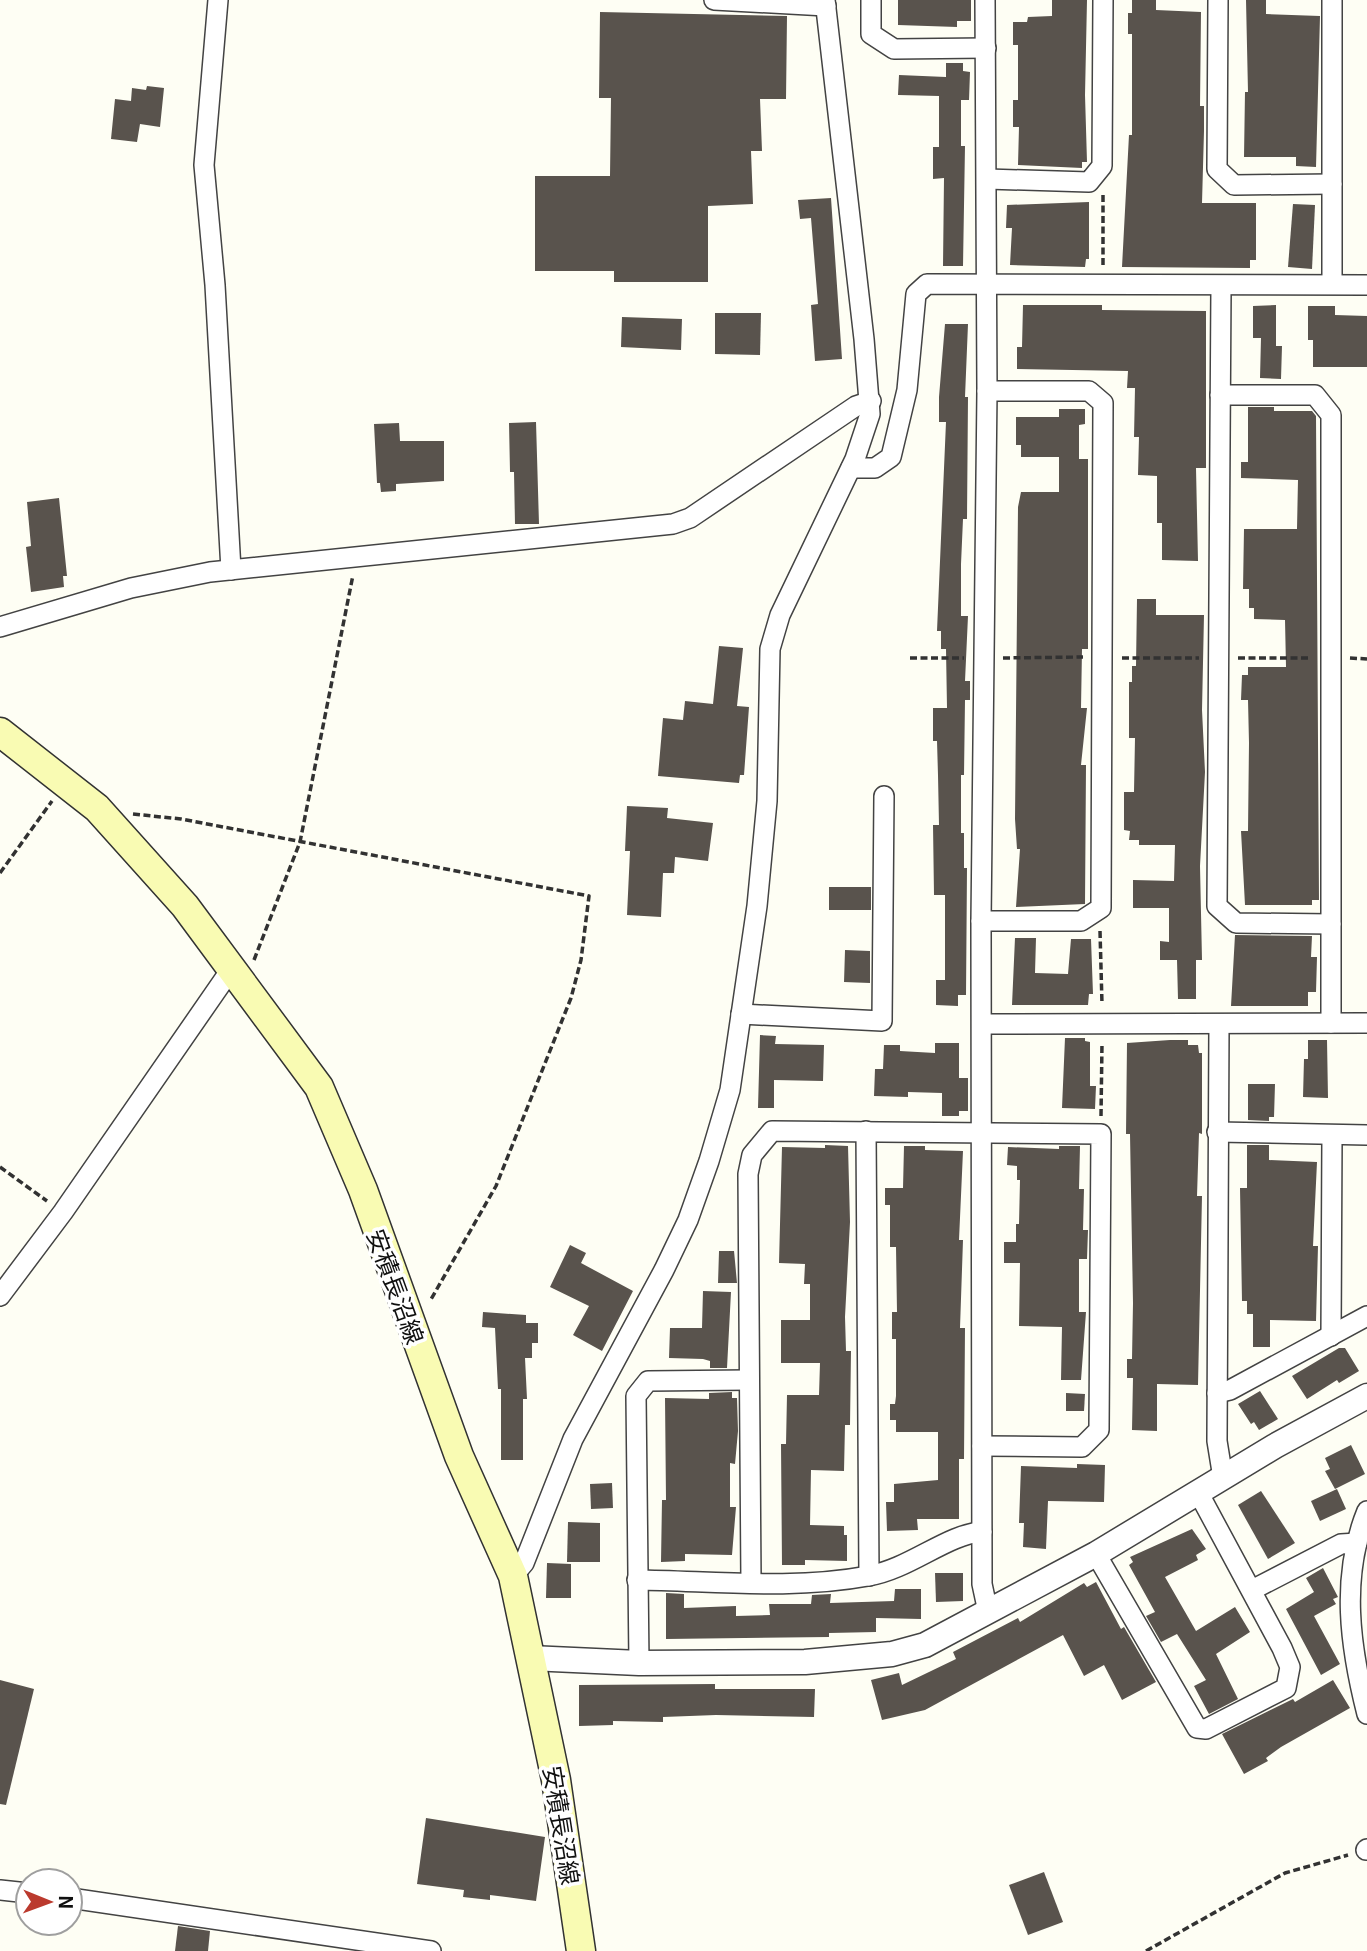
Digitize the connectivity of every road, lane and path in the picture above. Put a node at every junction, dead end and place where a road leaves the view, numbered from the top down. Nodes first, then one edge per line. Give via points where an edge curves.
1 (218, 0) edge
2 (714, 0) edge
3 (871, 0) edge
4 (985, 0) edge
5 (1103, 0) edge
6 (1218, 0) edge
7 (1332, 0) edge
8 (825, 3) edge
9 (986, 48) junction
10 (1096, 174) junction
11 (987, 179) junction
12 (1332, 184) junction
13 (986, 283) junction
14 (1332, 284) junction
15 (1103, 285) junction
16 (1367, 285) edge
17 (1220, 287) junction
18 (987, 391) junction
19 (1220, 395) junction
20 (871, 401) junction
21 (850, 468) junction
22 (356, 556) junction
23 (231, 570) junction
24 (0, 627) edge
25 (1102, 657) junction
26 (910, 658) dead end
27 (984, 658) junction
28 (1220, 658) junction
29 (1331, 658) junction
30 (1367, 659) edge
31 (0, 732) edge
32 (65, 782) junction
33 (884, 796) dead end
34 (97, 808) junction
35 (300, 842) junction
36 (0, 873) edge
37 (981, 921) junction
38 (1331, 924) junction
39 (237, 976) junction
40 (741, 1014) junction
41 (1331, 1023) junction
42 (1367, 1023) edge
43 (982, 1024) junction
44 (1219, 1024) junction
45 (866, 1131) junction
46 (981, 1132) junction
47 (1217, 1132) junction
48 (1332, 1135) junction
49 (1367, 1135) edge
50 (0, 1167) edge
51 (63, 1212) junction
52 (0, 1296) edge
53 (1367, 1316) edge
54 (409, 1321) junction
55 (1331, 1336) junction
56 (749, 1380) junction
57 (1217, 1394) junction
58 (1367, 1396) edge
59 (982, 1446) junction
60 (1223, 1478) junction
61 (1198, 1492) junction
62 (1367, 1511) edge
63 (982, 1532) junction
64 (1357, 1543) junction
65 (1096, 1553) junction
66 (513, 1576) junction
67 (869, 1576) junction
68 (637, 1580) junction
69 (751, 1582) junction
70 (1252, 1590) junction
71 (988, 1612) junction
72 (530, 1658) junction
73 (639, 1662) junction
74 (1367, 1714) edge
75 (1367, 1849) edge
76 (84, 1900) edge
77 (431, 1951) edge
78 (581, 1951) edge
79 (1146, 1951) edge

1 - 23 street via 204,165
2 - 8 street
3 - 9 street via 871,34 894,49
4 - 9 street
5 - 10 street via 1102,166
6 - 12 street via 1217,169 1234,185
7 - 12 street
8 - 20 street
9 - 11 street
10 - 11 street via 1089,181
10 - 15 path via 1103,191
11 - 13 street
12 - 14 street
13 - 15 street
13 - 18 street
13 - 21 street via 927,284 916,294 907,390 894,450 881,466
14 - 16 street
14 - 17 street
15 - 17 street
17 - 19 street
18 - 25 street via 1089,391 1103,403
18 - 27 street
19 - 28 street
19 - 29 street via 1315,395 1331,415
20 - 21 street
20 - 22 street via 856,406 690,518 673,524
21 - 40 street via 780,615 770,649 767,801
22 - 23 street
22 - 35 path
23 - 24 street via 131,588
25 - 27 path
25 - 28 path
25 - 37 street via 1101,908 1080,921
26 - 27 path
27 - 37 street
28 - 29 path
28 - 38 street via 1217,906 1236,923
29 - 30 path
29 - 38 street
31 - 32 main road, 安積長沼線
32 - 34 main road, 安積長沼線
32 - 36 path
33 - 40 street via 882,1021
34 - 35 path
34 - 39 main road, 安積長沼線 via 184,906
35 - 39 path
35 - 54 path via 589,896 571,998 496,1186 422,1313
37 - 43 street
38 - 41 street
39 - 51 street
39 - 54 main road, 安積長沼線 via 319,1087 363,1190
40 - 66 street via 730,1090 688,1220 573,1439 524,1563
41 - 42 street
41 - 44 street
43 - 44 street
43 - 46 street
44 - 47 street
45 - 46 street
45 - 56 street via 772,1131 752,1155 748,1174
45 - 67 street
46 - 59 street
46 - 59 street via 1101,1134 1102,1144 1099,1430 1082,1447
47 - 48 street
47 - 57 street
48 - 49 street
48 - 55 street
50 - 51 path
51 - 52 street
53 - 55 street
54 - 66 main road, 安積長沼線 via 458,1456
55 - 57 street
56 - 68 street via 648,1381 636,1396
56 - 69 street
57 - 60 street
58 - 60 street
59 - 63 street
60 - 61 street
61 - 65 street
61 - 70 street
62 - 64 street
63 - 67 street via 958,1537 917,1560
63 - 71 street via 982,1584
64 - 70 street via 1341,1544
64 - 74 street via 1350,1636
65 - 70 street via 1197,1728 1206,1729 1286,1688 1290,1667
65 - 71 street
66 - 72 main road, 安積長沼線
67 - 69 street via 808,1583
68 - 69 street
68 - 73 street
71 - 73 street via 925,1645 892,1654 817,1662
72 - 73 street
72 - 78 main road, 安積長沼線 via 556,1780
75 - 79 path via 1285,1872
76 - 77 street

